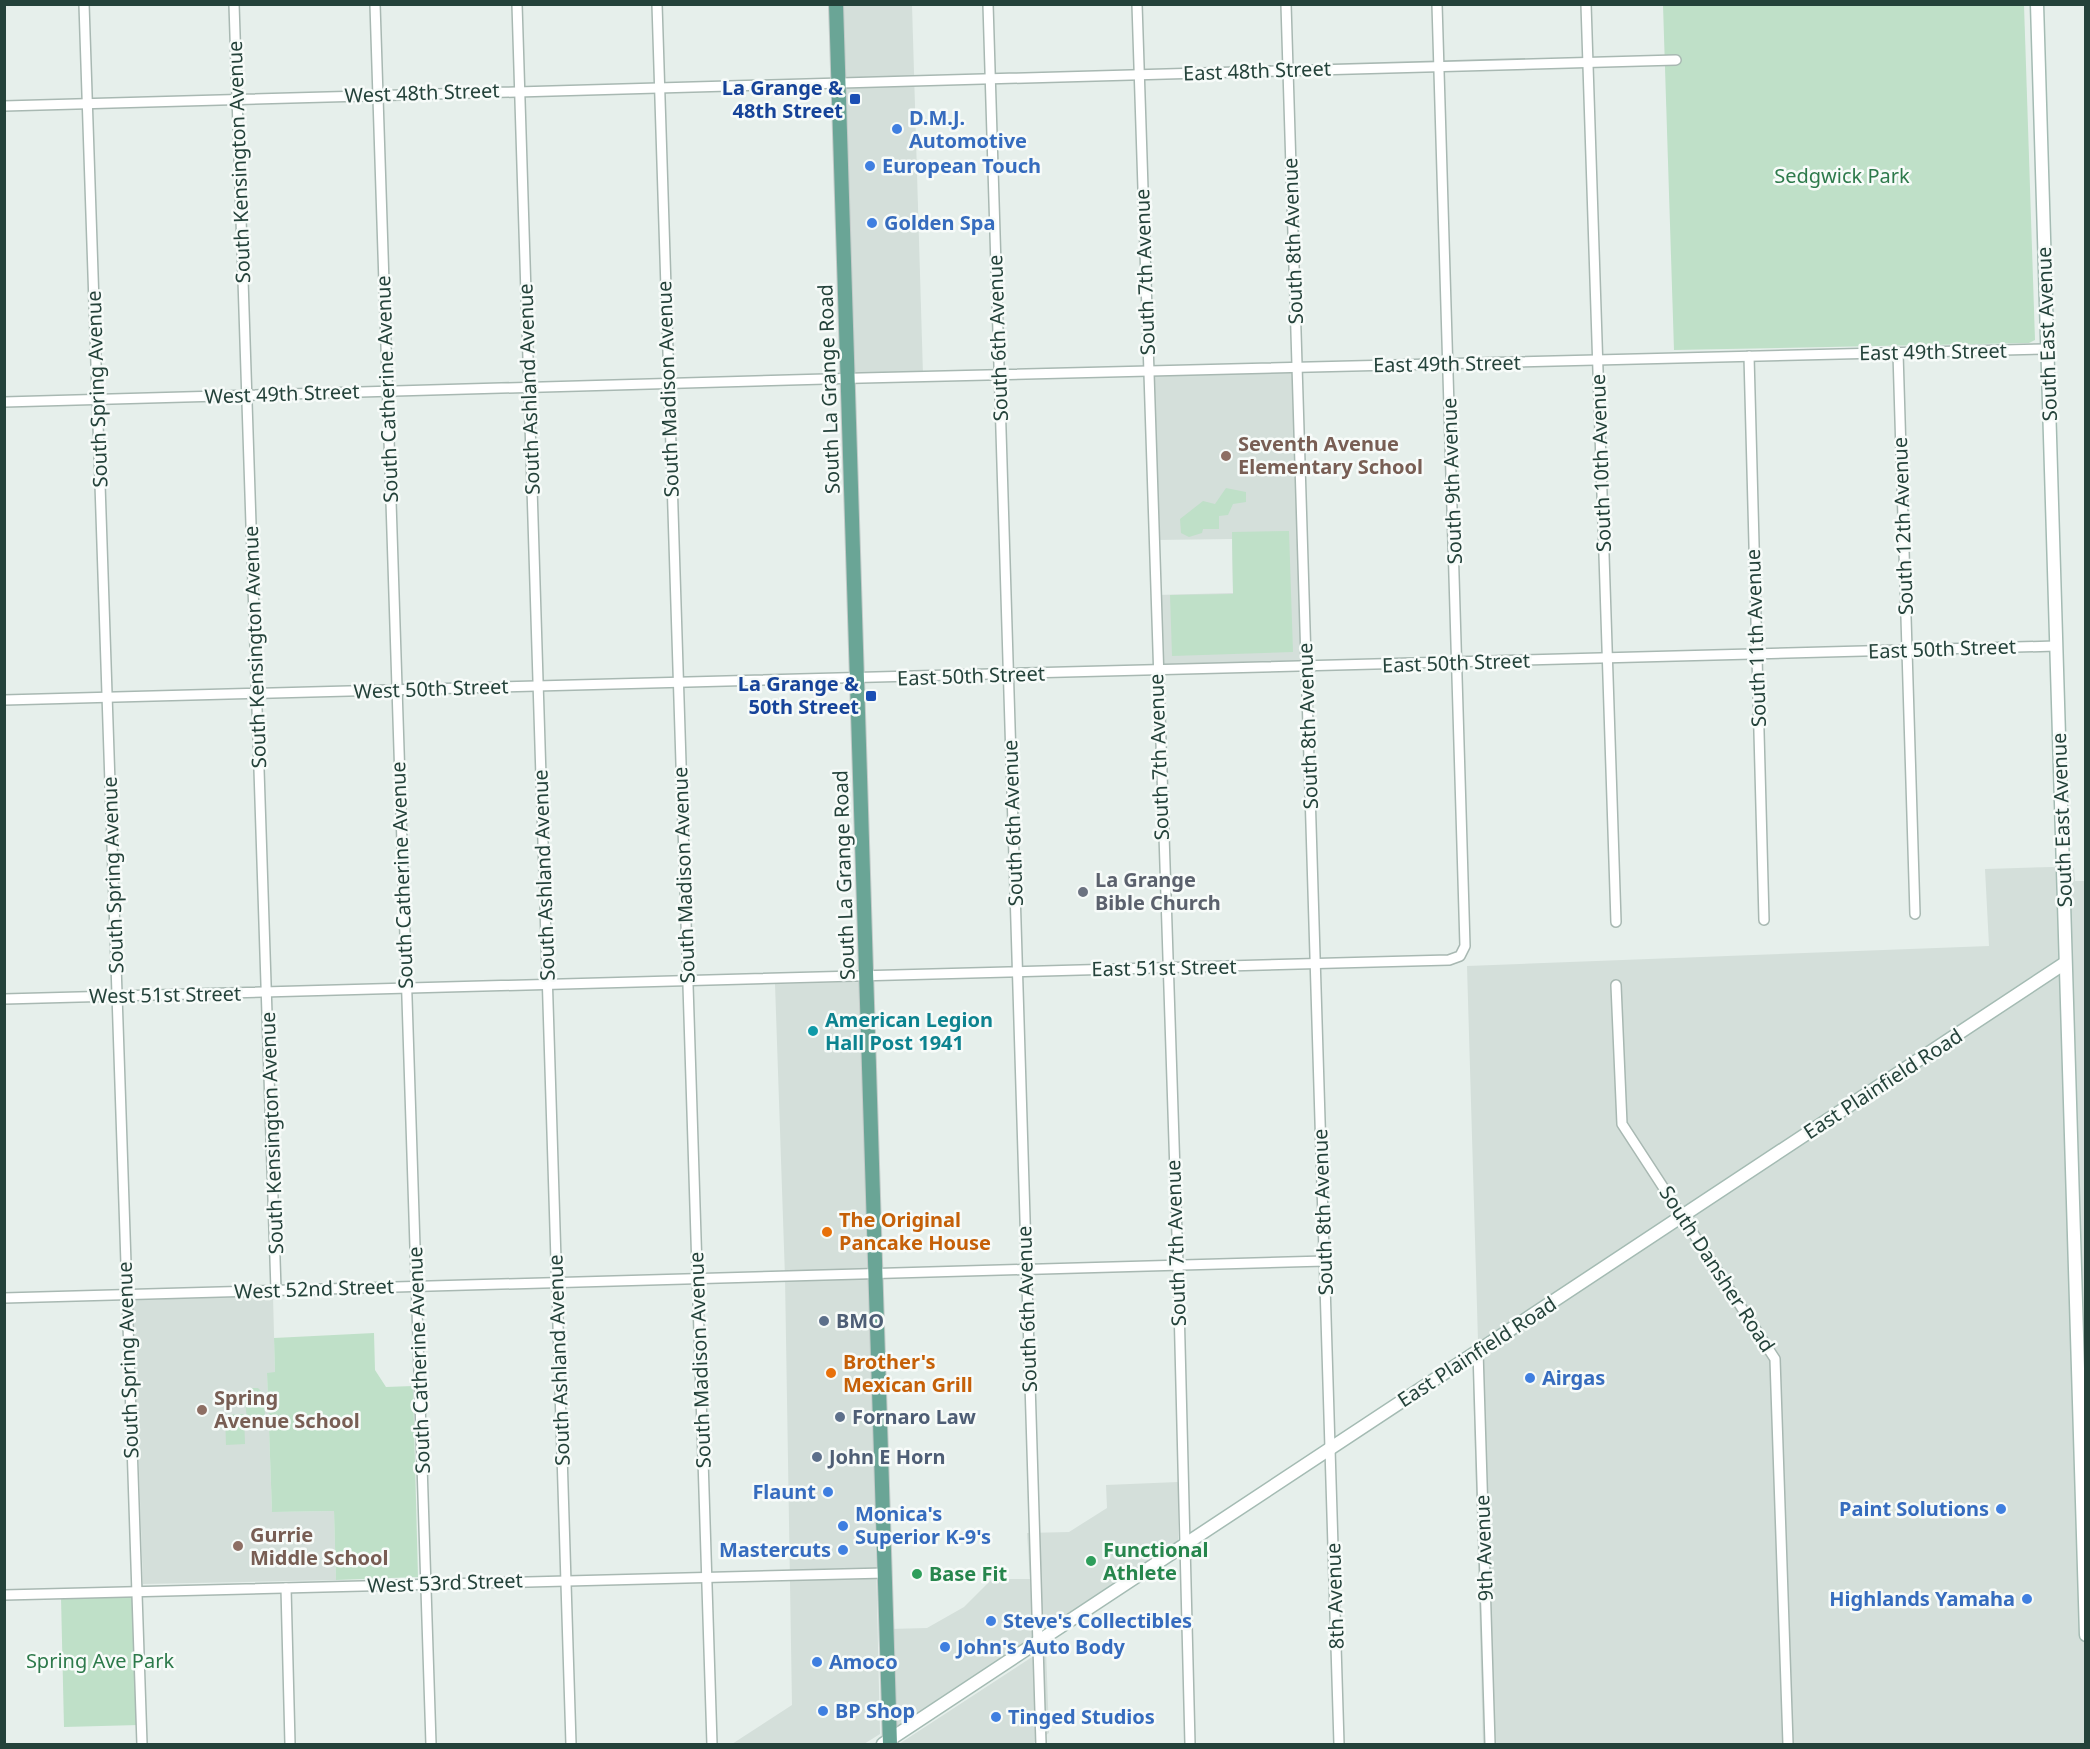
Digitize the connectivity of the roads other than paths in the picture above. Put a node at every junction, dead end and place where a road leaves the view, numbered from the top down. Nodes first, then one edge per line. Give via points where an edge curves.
1 (84, 4) edge
2 (234, 4) edge
3 (375, 4) edge
4 (517, 4) edge
5 (657, 4) edge
6 (836, 4) edge
7 (988, 4) edge
8 (1137, 4) edge
9 (1286, 4) edge
10 (1437, 4) edge
11 (1586, 4) edge
12 (2037, 4) edge
13 (1676, 60) dead end
14 (1588, 62) junction
15 (1439, 66) junction
16 (1288, 70) junction
17 (1139, 75) junction
18 (990, 78) junction
19 (839, 82) junction
20 (661, 88) junction
21 (520, 91) junction
22 (378, 94) junction
23 (237, 99) junction
24 (88, 104) junction
25 (4, 106) edge
26 (2047, 349) junction
27 (1898, 353) junction
28 (1749, 356) junction
29 (1598, 360) junction
30 (1448, 364) junction
31 (1297, 367) junction
32 (1148, 371) junction
33 (999, 374) junction
34 (848, 378) junction
35 (667, 383) junction
36 (529, 387) junction
37 (387, 391) junction
38 (247, 395) junction
39 (97, 399) junction
40 (4, 402) edge
41 (2056, 646) junction
42 (1906, 650) junction
43 (1756, 655) junction
44 (1606, 659) junction
45 (1458, 663) junction
46 (1306, 667) junction
47 (1157, 671) junction
48 (1008, 675) junction
49 (857, 679) junction
50 (677, 683) junction
51 (536, 686) junction
52 (396, 690) junction
53 (257, 694) junction
54 (107, 698) junction
55 (4, 700) edge
56 (1915, 914) dead end
57 (1764, 920) dead end
58 (1616, 922) dead end
59 (1460, 956) joint
60 (2065, 963) junction
61 (1315, 964) junction
62 (1166, 968) junction
63 (1017, 972) junction
64 (866, 976) junction
65 (687, 981) junction
66 (548, 985) junction
67 (1616, 985) dead end
68 (406, 988) junction
69 (267, 993) junction
70 (117, 996) junction
71 (4, 999) edge
72 (1682, 1216) junction
73 (1325, 1261) junction
74 (1178, 1265) junction
75 (1026, 1270) junction
76 (875, 1274) junction
77 (698, 1278) junction
78 (557, 1282) junction
79 (417, 1286) junction
80 (276, 1290) junction
81 (125, 1295) junction
82 (4, 1298) edge
83 (1478, 1351) junction
84 (1332, 1448) junction
85 (1183, 1546) junction
86 (885, 1572) junction
87 (707, 1577) junction
88 (566, 1580) junction
89 (427, 1584) junction
90 (286, 1588) junction
91 (137, 1592) junction
92 (4, 1595) edge
93 (2085, 1635) edge
94 (1038, 1642) junction
95 (888, 1743) edge
96 (142, 1744) edge
97 (290, 1744) edge
98 (431, 1744) edge
99 (571, 1744) edge
100 (712, 1744) edge
101 (1041, 1744) edge
102 (1190, 1744) edge
103 (1339, 1744) edge
104 (1490, 1744) edge
105 (1788, 1744) edge

1 - 24 street, South Spring Avenue
2 - 23 street, South Kensington Avenue
3 - 22 street, South Catherine Avenue
4 - 21 street, South Ashland Avenue
5 - 20 street, South Madison Avenue
6 - 19 main road, South La Grange Road
7 - 18 street, South 6th Avenue
8 - 17 street, South 7th Avenue
9 - 16 street, South 8th Avenue
10 - 15 street, South 9th Avenue
11 - 14 street, South 10th Avenue
12 - 26 main road, South East Avenue
13 - 14 street, East 48th Street
14 - 15 street, East 48th Street
14 - 29 street, South 10th Avenue
15 - 16 street, East 48th Street
15 - 30 street, South 9th Avenue
16 - 17 street, East 48th Street
16 - 31 street, South 8th Avenue
17 - 18 street, East 48th Street
17 - 32 street, South 7th Avenue
18 - 19 street, East 48th Street
18 - 33 street, South 6th Avenue
19 - 20 street, West 48th Street
19 - 34 main road, South La Grange Road
20 - 21 street, West 48th Street
20 - 35 street, South Madison Avenue
21 - 22 street, West 48th Street
21 - 36 street, South Ashland Avenue
22 - 23 street, West 48th Street
22 - 37 street, South Catherine Avenue
23 - 24 street, West 48th Street
23 - 38 street, South Kensington Avenue
24 - 25 street, West 48th Street
24 - 39 street, South Spring Avenue
26 - 27 street, East 49th Street
26 - 41 main road, South East Avenue
27 - 28 street, East 49th Street
27 - 42 street, South 12th Avenue
28 - 29 street, East 49th Street
28 - 43 street, South 11th Avenue
29 - 30 street, East 49th Street
29 - 44 street, South 10th Avenue
30 - 31 street, East 49th Street
30 - 45 street, South 9th Avenue
31 - 32 street, East 49th Street
31 - 46 street, South 8th Avenue
32 - 33 street, East 49th Street
32 - 47 street, South 7th Avenue
33 - 34 street, East 49th Street
33 - 48 street, South 6th Avenue
34 - 35 street, West 49th Street
34 - 49 main road, South La Grange Road
35 - 36 street, West 49th Street
35 - 50 street, South Madison Avenue
36 - 37 street, West 49th Street
36 - 51 street, South Ashland Avenue
37 - 38 street, West 49th Street
37 - 52 street, South Catherine Avenue
38 - 39 street, West 49th Street
38 - 53 street, South Kensington Avenue
39 - 40 street, West 49th Street
39 - 54 street, South Spring Avenue
41 - 42 street, East 50th Street
41 - 60 main road, South East Avenue
42 - 43 street, East 50th Street
42 - 56 street, South 12th Avenue
43 - 44 street, East 50th Street
43 - 57 street, South 11th Avenue
44 - 45 street, East 50th Street
44 - 58 street, South 10th Avenue
45 - 46 street, East 50th Street
45 - 59 street, South 9th Avenue via 1466,946
46 - 47 street, East 50th Street
46 - 61 street, South 8th Avenue
47 - 48 street, East 50th Street
47 - 62 street, South 7th Avenue
48 - 49 street, East 50th Street
48 - 63 street, South 6th Avenue
49 - 50 street, West 50th Street
49 - 64 main road, South La Grange Road
50 - 51 street, West 50th Street
50 - 65 street, South Madison Avenue
51 - 52 street, West 50th Street
51 - 66 street, South Ashland Avenue
52 - 53 street, West 50th Street
52 - 68 street, South Catherine Avenue
53 - 54 street, West 50th Street
53 - 69 street, South Kensington Avenue
54 - 55 street, West 50th Street
54 - 70 street, South Spring Avenue
59 - 61 street, East 51st Street via 1449,960
60 - 72 main road, East Plainfield Road
60 - 93 main road, South East Avenue
61 - 62 street, East 51st Street
61 - 73 street, South 8th Avenue
62 - 63 street, East 51st Street
62 - 74 street, South 7th Avenue
63 - 64 street, East 51st Street
63 - 75 street, South 6th Avenue
64 - 65 street, West 51st Street
64 - 76 main road, South La Grange Road
65 - 66 street, West 51st Street
65 - 77 street, South Madison Avenue
66 - 68 street, West 51st Street
66 - 78 street, South Ashland Avenue
67 - 72 street, South Dansher Road via 1622,1124
68 - 69 street, West 51st Street
68 - 79 street, South Catherine Avenue
69 - 70 street, West 51st Street
69 - 80 street, South Kensington Avenue
70 - 71 street, West 51st Street
70 - 81 street, South Spring Avenue
72 - 83 main road, East Plainfield Road
72 - 105 street, South Dansher Road via 1775,1359
73 - 74 street, West 52nd Street
73 - 84 street, South 8th Avenue
74 - 75 street, West 52nd Street
74 - 85 street, South 7th Avenue
75 - 76 street, West 52nd Street
75 - 94 street, South 6th Avenue
76 - 77 street, West 52nd Street
76 - 86 main road, South La Grange Road
77 - 78 street, West 52nd Street
77 - 87 street, South Madison Avenue
78 - 79 street, West 52nd Street
78 - 88 street, South Ashland Avenue
79 - 80 street, West 52nd Street
79 - 89 street, South Catherine Avenue
80 - 81 street, West 52nd Street
81 - 82 street, West 52nd Street
81 - 91 street, South Spring Avenue
83 - 84 main road, East Plainfield Road
83 - 104 street, 9th Avenue
84 - 85 main road, East Plainfield Road
84 - 103 street, 8th Avenue
85 - 94 main road, East Plainfield Road
85 - 102 street, South 7th Avenue
86 - 87 street, West 53rd Street
86 - 95 main road, South La Grange Road
87 - 88 street, West 53rd Street
87 - 100 street, South Madison Avenue
88 - 89 street, West 53rd Street
88 - 99 street, South Ashland Avenue
89 - 90 street, West 53rd Street
89 - 98 street, South Catherine Avenue
90 - 91 street, West 53rd Street
90 - 97 street
91 - 92 street, West 53rd Street
91 - 96 street, South Spring Avenue
94 - 95 main road, East Plainfield Road
94 - 101 street, South 6th Avenue

